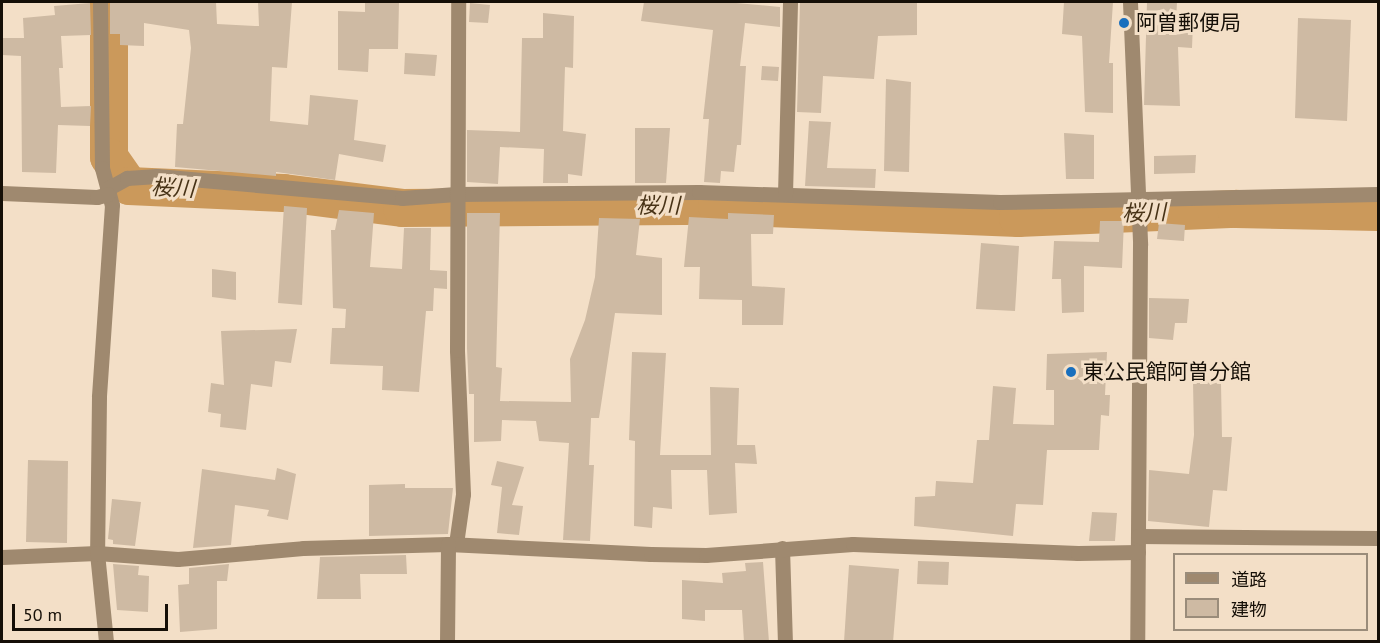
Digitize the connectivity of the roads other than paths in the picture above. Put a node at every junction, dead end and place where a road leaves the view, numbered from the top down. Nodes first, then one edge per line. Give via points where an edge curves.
1 (100, 2) edge
2 (458, 2) edge
3 (790, 2) edge
4 (1130, 2) edge
5 (115, 186) junction
6 (2, 193) edge
7 (784, 194) junction
8 (1378, 194) edge
9 (456, 203) junction
10 (1137, 208) junction
11 (1378, 538) edge
12 (452, 544) junction
13 (1138, 544) junction
14 (782, 548) junction
15 (97, 553) junction
16 (2, 557) edge
17 (106, 642) edge
18 (447, 642) edge
19 (785, 642) edge
20 (1137, 642) edge

1 - 5 street via 101,156
2 - 9 street
3 - 7 street
4 - 10 street
5 - 6 street
5 - 9 street via 235,181
5 - 15 street via 99,397
7 - 9 street
7 - 10 street
8 - 10 street
9 - 12 street via 463,494
10 - 13 street
11 - 13 street
12 - 14 street via 651,554
12 - 15 street via 303,548 178,559
12 - 18 street
13 - 14 street via 1078,553 853,544
13 - 20 street
14 - 19 street
15 - 16 street
15 - 17 street

